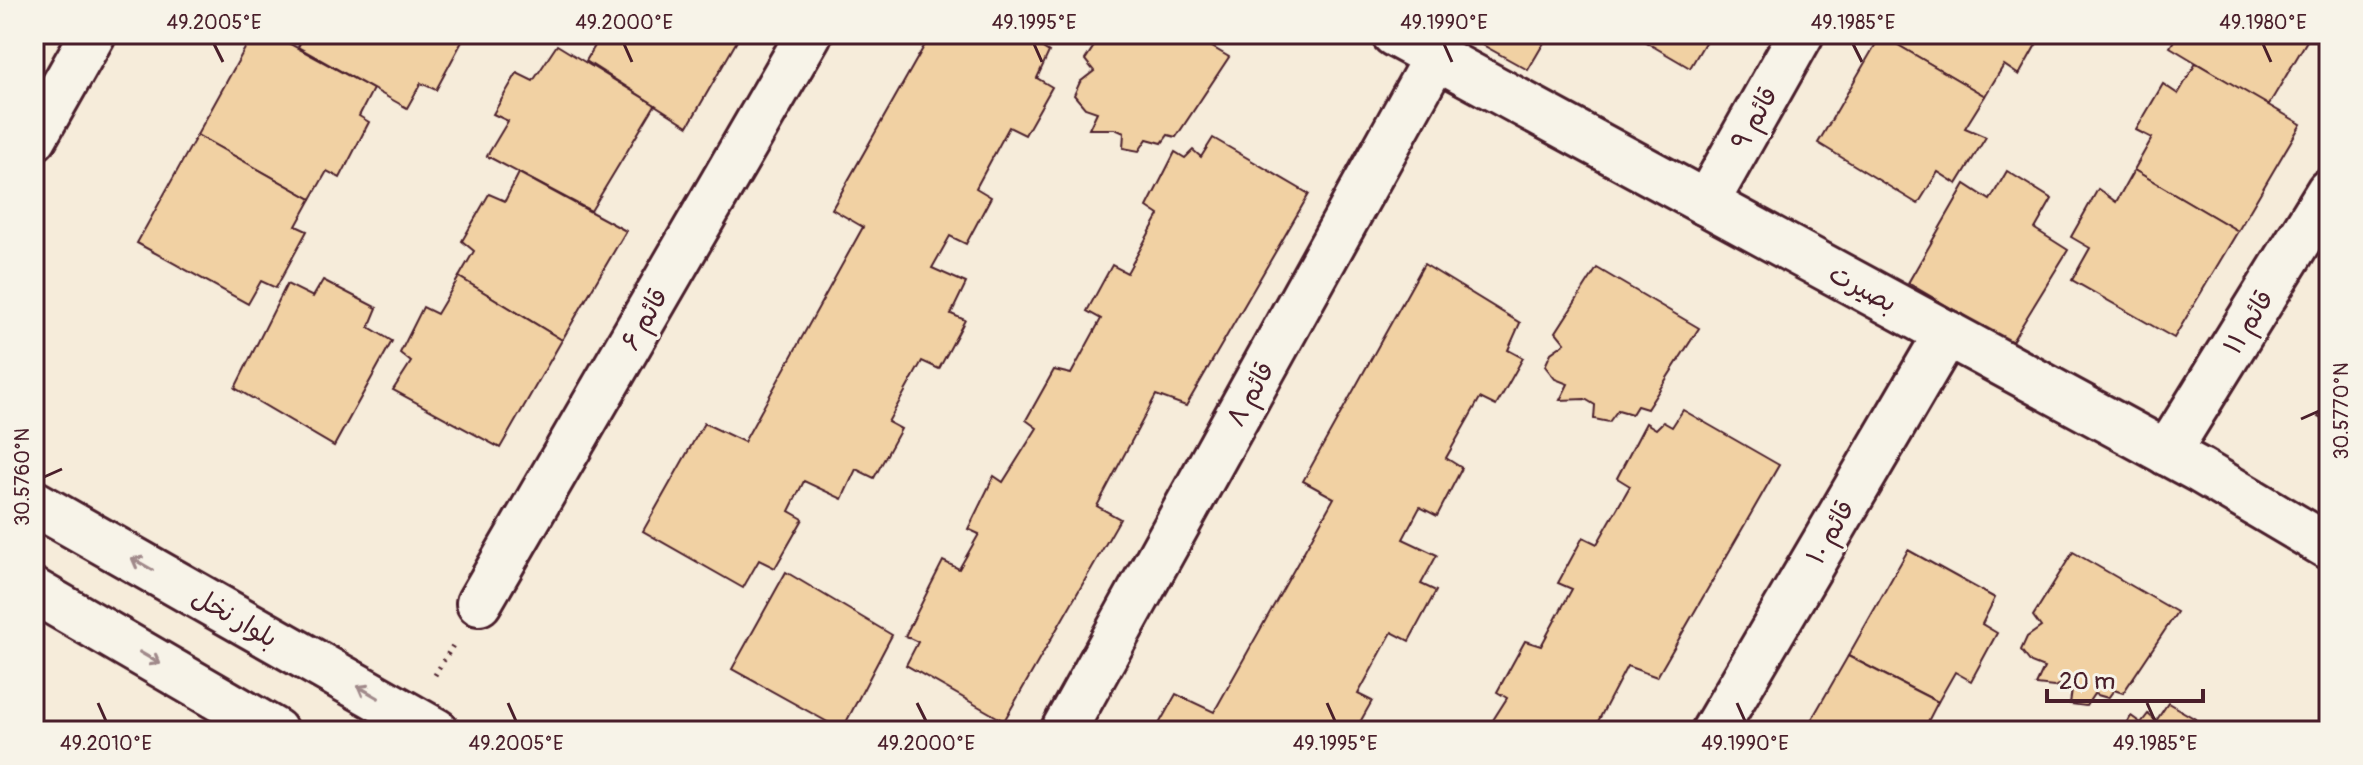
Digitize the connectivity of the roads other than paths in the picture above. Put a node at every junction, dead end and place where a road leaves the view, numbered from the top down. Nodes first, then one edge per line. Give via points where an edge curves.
1 (93, 34) edge
2 (809, 34) edge
3 (1394, 34) edge
4 (1801, 34) edge
5 (1436, 57) junction
6 (34, 138) edge
7 (2329, 191) edge
8 (1706, 203) junction
9 (1947, 333) junction
10 (2167, 453) junction
11 (34, 503) edge
12 (2329, 547) edge
13 (34, 591) edge
14 (479, 603) road end
15 (423, 724) edge
16 (275, 731) edge
17 (1063, 731) edge
18 (1714, 731) edge

1 - 6 street
2 - 14 street, قائم ۶
3 - 5 street, بصیرت
4 - 8 street, قائم ۹
5 - 8 street, بصیرت
5 - 17 street, قائم ۸
7 - 10 street, قائم ۱۱
8 - 9 street, بصیرت
9 - 10 street, بصیرت
9 - 18 street, قائم ۱۰
10 - 12 street, بصیرت
15 -> 11 street, بلوار نخل
13 -> 16 street

